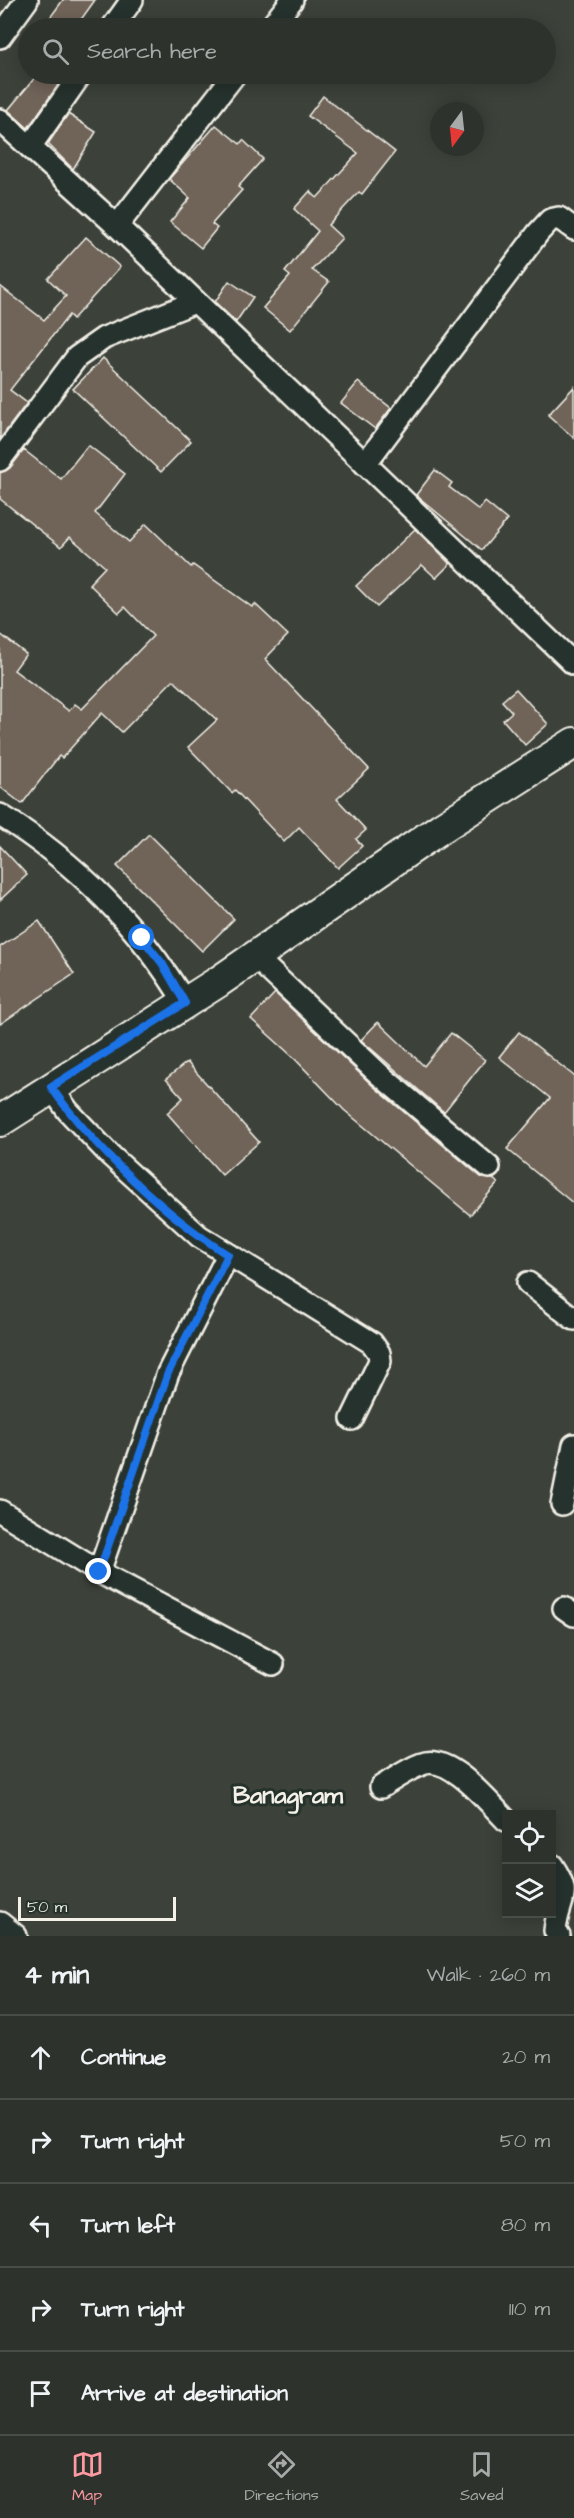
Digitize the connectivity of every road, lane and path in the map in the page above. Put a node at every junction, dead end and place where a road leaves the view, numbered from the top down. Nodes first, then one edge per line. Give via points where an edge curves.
1 (27, 0) edge
2 (132, 0) edge
3 (292, 0) edge
4 (119, 18) edge
5 (278, 18) edge
6 (0, 37) edge
7 (74, 84) edge
8 (227, 84) edge
9 (0, 120) edge
10 (30, 147) junction
11 (117, 226) junction
12 (574, 229) edge
13 (195, 302) junction
14 (0, 460) edge
15 (365, 464) junction
16 (574, 664) edge
17 (574, 743) edge
18 (0, 814) edge
19 (255, 957) junction
20 (185, 1003) junction
21 (51, 1087) junction
22 (0, 1121) edge
23 (489, 1167) dead end
24 (228, 1255) junction
25 (528, 1282) dead end
26 (574, 1319) edge
27 (352, 1419) dead end
28 (574, 1445) edge
29 (562, 1504) dead end
30 (0, 1510) edge
31 (99, 1572) junction
32 (273, 1664) dead end
33 (381, 1787) dead end
34 (502, 1815) edge
35 (556, 1870) edge
36 (0, 1923) edge
37 (16, 1936) edge
38 (559, 1936) edge

1 - 6 street
2 - 4 street
3 - 5 street
7 - 10 street
8 - 11 street
9 - 10 street
10 - 11 street
11 - 13 street
12 - 15 street via 559,218 550,220 538,233
13 - 14 street via 104,338 77,357
13 - 15 street
15 - 16 street
17 - 19 main road via 441,828
18 - 20 street via 67,862 142,938
19 - 20 main road
19 - 23 street via 380,1075
20 - 21 main road
21 - 22 main road
21 - 24 street via 111,1156 182,1223
24 - 27 street via 372,1343 380,1361
24 - 31 street via 168,1373
25 - 26 street
28 - 29 street
30 - 31 street
31 - 32 street
33 - 34 street via 423,1763 436,1761 450,1766
35 - 38 street via 568,1884 568,1897 556,1921
36 - 37 street

